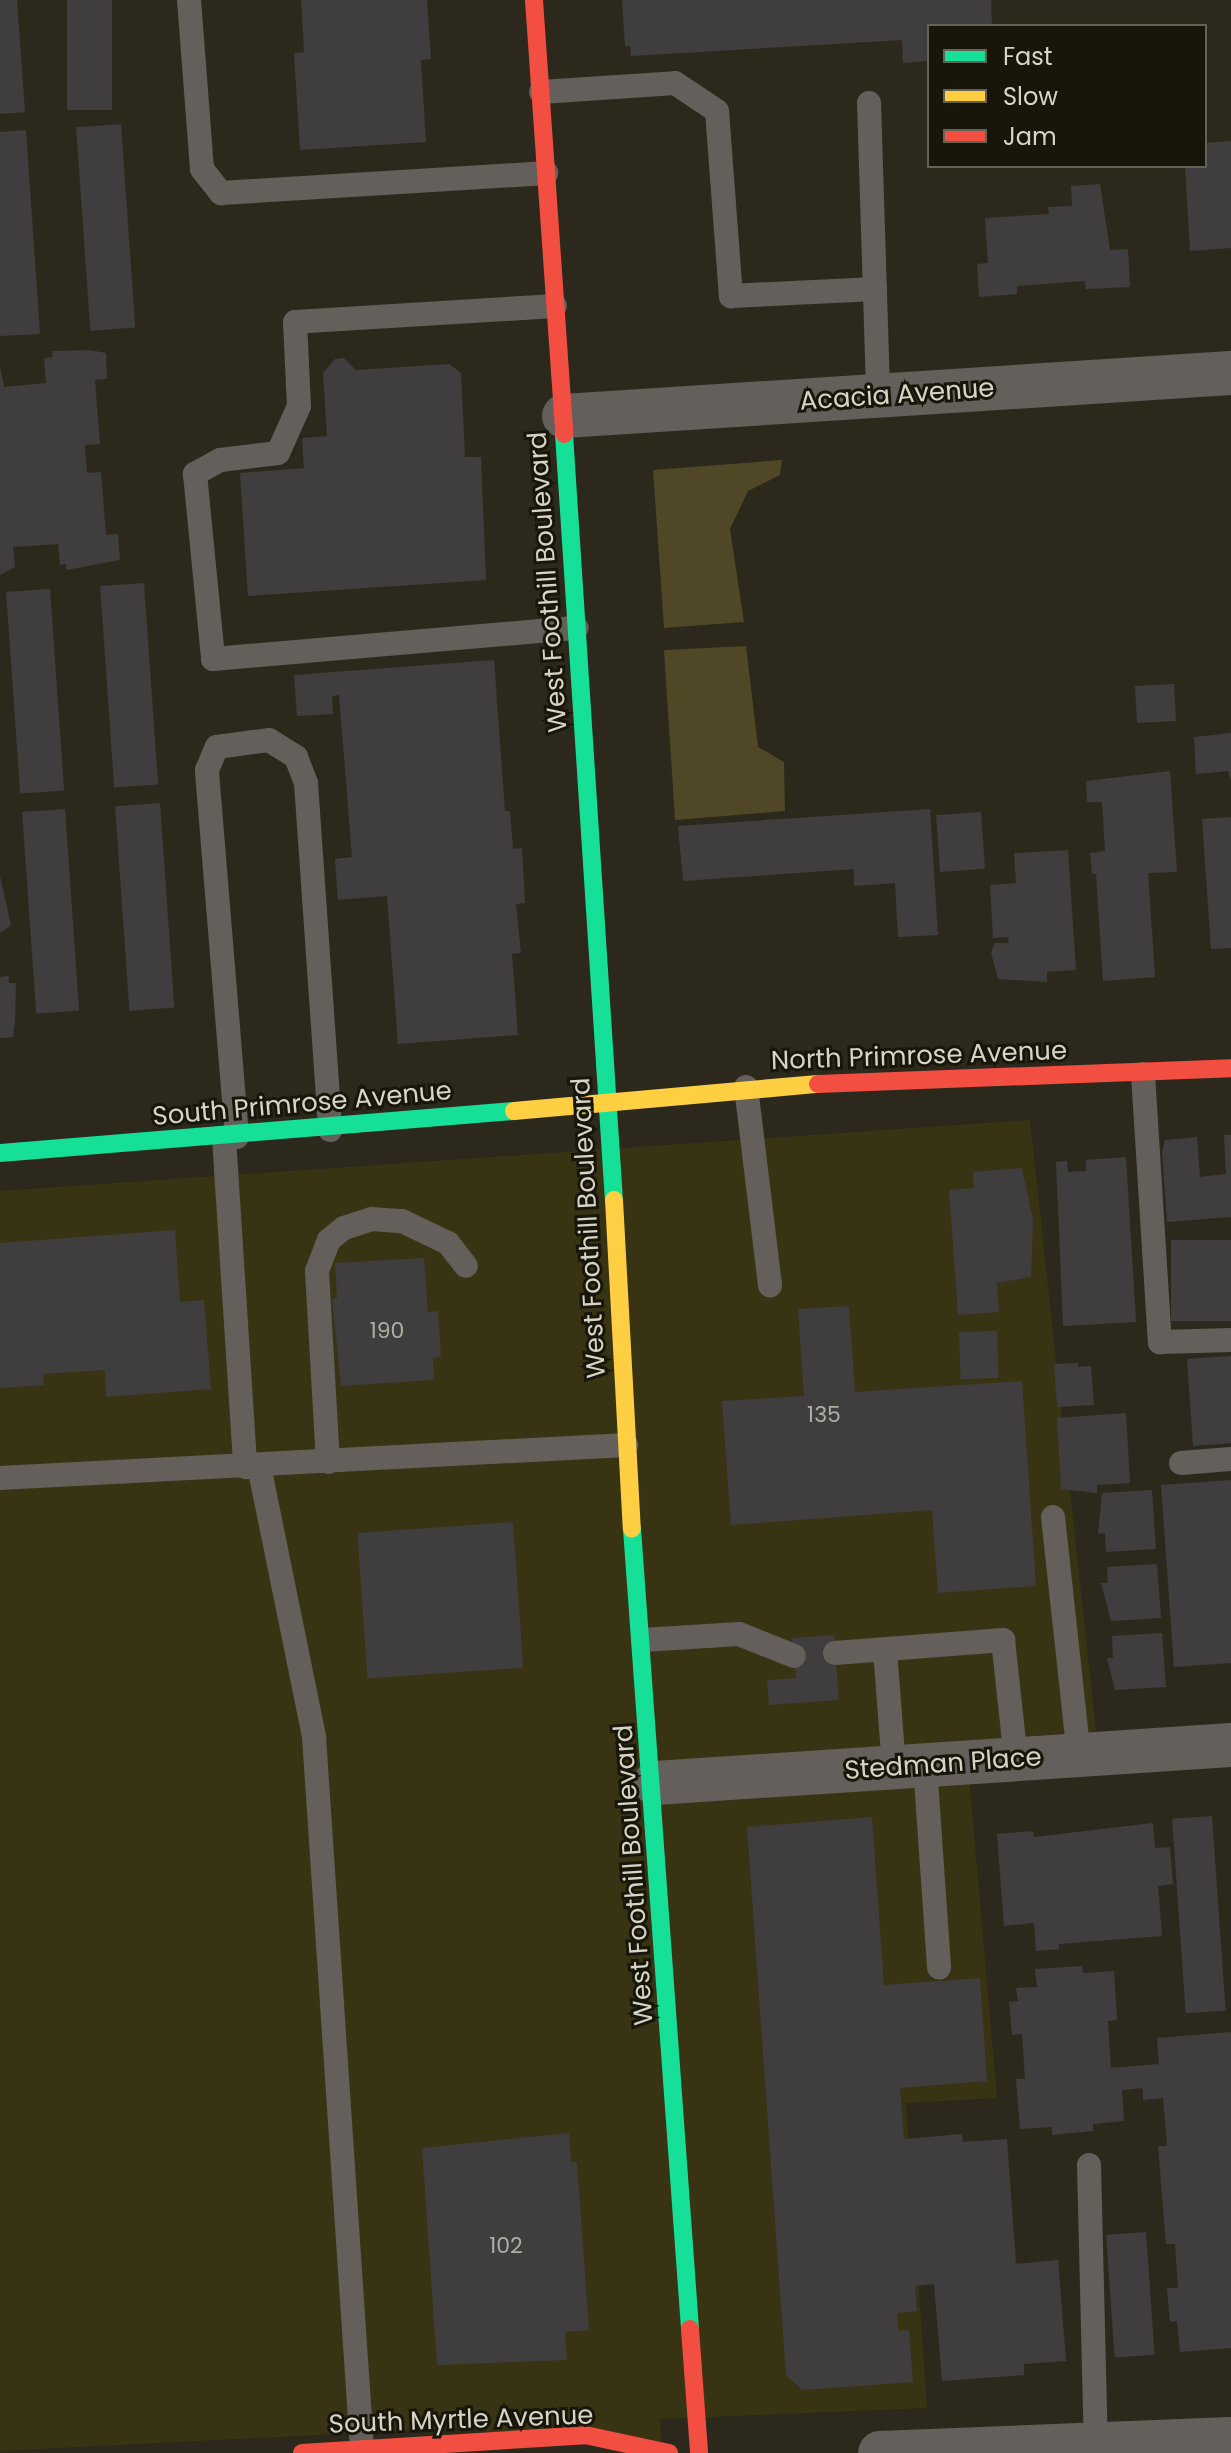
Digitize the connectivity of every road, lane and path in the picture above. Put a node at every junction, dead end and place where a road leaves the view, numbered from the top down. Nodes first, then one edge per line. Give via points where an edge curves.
1 (189, 0) edge
2 (534, 0) edge
3 (541, 92) junction
4 (869, 103) dead end
5 (546, 173) junction
6 (875, 289) junction
7 (555, 306) junction
8 (1231, 373) edge
9 (878, 397) junction
10 (564, 416) junction
11 (577, 628) junction
12 (1231, 1068) edge
13 (1143, 1074) junction
14 (746, 1087) junction
15 (608, 1102) junction
16 (330, 1130) junction
17 (230, 1137) junction
18 (0, 1153) edge
19 (466, 1266) dead end
20 (770, 1286) dead end
21 (1231, 1340) edge
22 (626, 1445) junction
23 (1231, 1459) edge
24 (328, 1462) junction
25 (1181, 1463) dead end
26 (252, 1467) junction
27 (0, 1478) edge
28 (1053, 1517) dead end
29 (643, 1640) junction
30 (885, 1650) junction
31 (835, 1653) dead end
32 (794, 1656) dead end
33 (1231, 1745) edge
34 (1079, 1755) junction
35 (1016, 1759) junction
36 (910, 1766) junction
37 (655, 1783) junction
38 (939, 1968) dead end
39 (1089, 2165) dead end
40 (1231, 2439) edge
41 (1096, 2444) junction
42 (362, 2449) junction
43 (302, 2453) edge
44 (669, 2453) edge
45 (699, 2453) edge
46 (880, 2453) edge

1 - 5 lane via 202,169 221,193
2 - 3 main road, West Foothill Boulevard
3 - 5 main road, West Foothill Boulevard
3 - 6 lane via 675,83 717,111 731,296
4 - 6 lane
5 - 7 main road, West Foothill Boulevard
6 - 9 lane
7 - 10 main road, West Foothill Boulevard
7 - 11 lane via 295,322 299,406 278,453 220,460 195,474 213,659
8 - 9 street, Acacia Avenue
9 - 10 street, Acacia Avenue
10 - 11 main road, West Foothill Boulevard
11 - 15 main road, West Foothill Boulevard
12 - 13 main road, North Primrose Avenue
13 - 14 main road, North Primrose Avenue
13 - 21 lane via 1160,1342
14 - 15 main road, North Primrose Avenue
14 - 20 lane
15 - 16 main road, South Primrose Avenue
15 - 22 main road, West Foothill Boulevard
16 - 17 main road, South Primrose Avenue
16 - 17 lane via 306,783 296,757 269,740 217,747 207,770
17 - 18 main road, South Primrose Avenue
17 - 26 lane
19 - 24 lane via 427,1228 402,1221 371,1219 344,1228 329,1240 317,1271
22 - 24 lane
22 - 29 main road, West Foothill Boulevard
23 - 25 lane
24 - 26 lane
26 - 27 lane
26 - 42 lane via 314,1737
28 - 34 lane
29 - 32 lane via 739,1634
29 - 37 main road, West Foothill Boulevard
30 - 31 lane
30 - 35 lane via 1003,1640
30 - 36 lane
33 - 34 street, Stedman Place
34 - 35 street, Stedman Place
35 - 36 street, Stedman Place
36 - 37 street, Stedman Place
36 - 38 lane
37 - 45 main road, West Foothill Boulevard
39 - 41 lane
40 - 41 street
41 - 46 street
42 - 43 main road, South Myrtle Avenue
42 - 44 main road, South Myrtle Avenue via 585,2435

